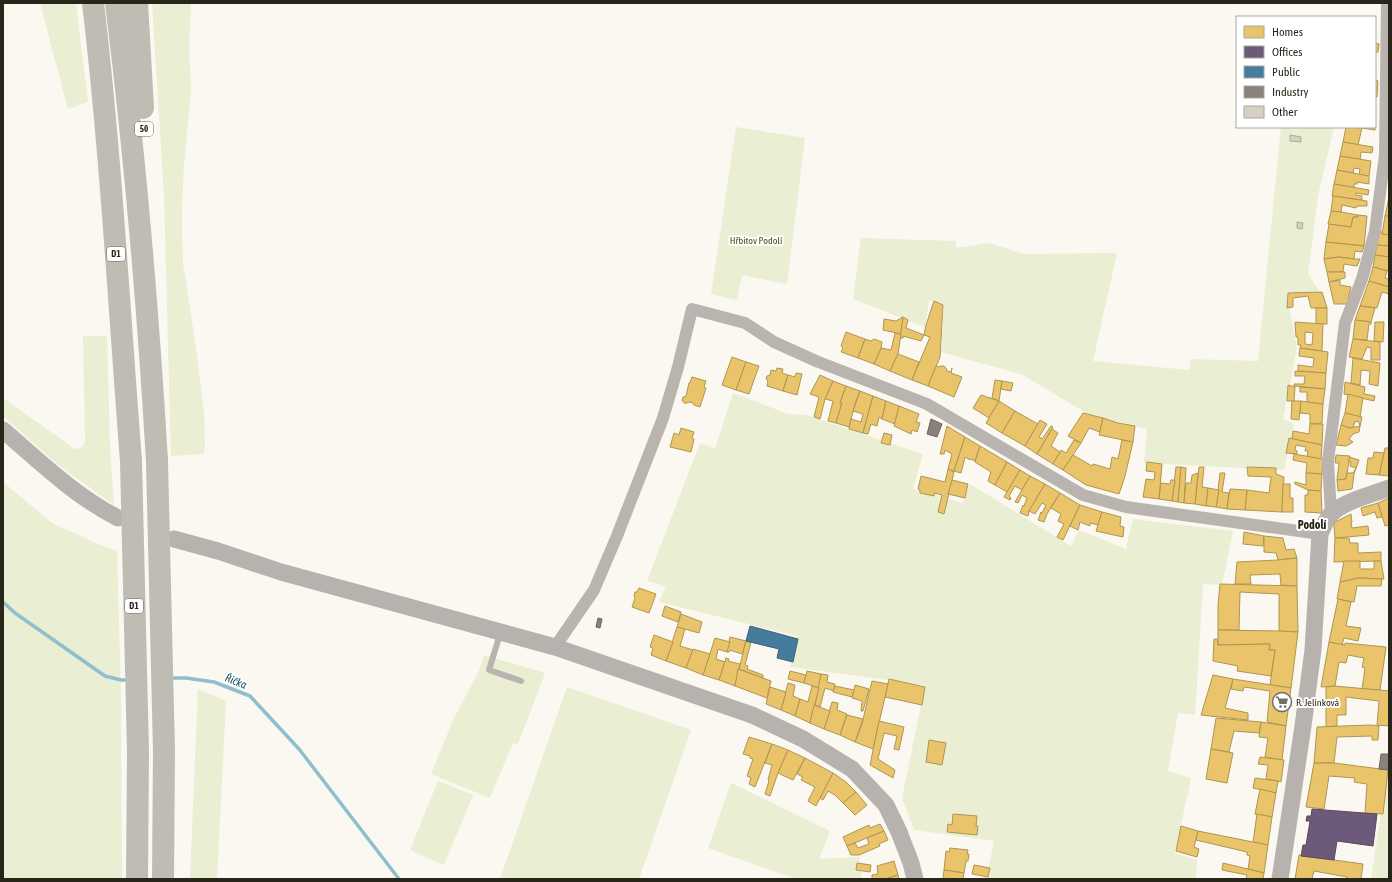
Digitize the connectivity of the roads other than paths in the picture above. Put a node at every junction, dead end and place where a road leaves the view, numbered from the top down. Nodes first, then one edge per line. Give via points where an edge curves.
1 (87, 3) edge
2 (92, 3) edge
3 (116, 3) edge
4 (137, 3) edge
5 (1387, 3) edge
6 (98, 47) junction
7 (152, 371) junction
8 (3, 430) edge
9 (1389, 488) edge
10 (1332, 514) junction
11 (118, 518) dead end
12 (1320, 534) junction
13 (174, 540) dead end
14 (500, 632) junction
15 (555, 647) junction
16 (521, 681) dead end
17 (137, 879) edge
18 (163, 879) edge
19 (915, 879) edge
20 (1280, 879) edge

1 - 6 highway
2 - 6 highway, D1
3 - 7 highway via 127,90
4 - 7 highway, 50 via 151,255
5 - 10 street via 1385,155 1375,231 1362,279 1345,323 1328,461
6 - 17 highway, D1, bridge via 131,461 138,752
7 - 18 highway, bridge via 157,461 164,751
8 - 11 street via 68,486
9 - 10 street via 1349,503
10 - 12 street
12 - 15 street via 1126,507 1083,495 927,404 816,361 774,342 745,323 692,308 663,418 617,536 594,590
12 - 20 street via 1313,650
13 - 14 street
14 - 15 street
14 - 16 lane via 489,670
15 - 19 street via 752,715 803,739 852,769 886,805 911,862

